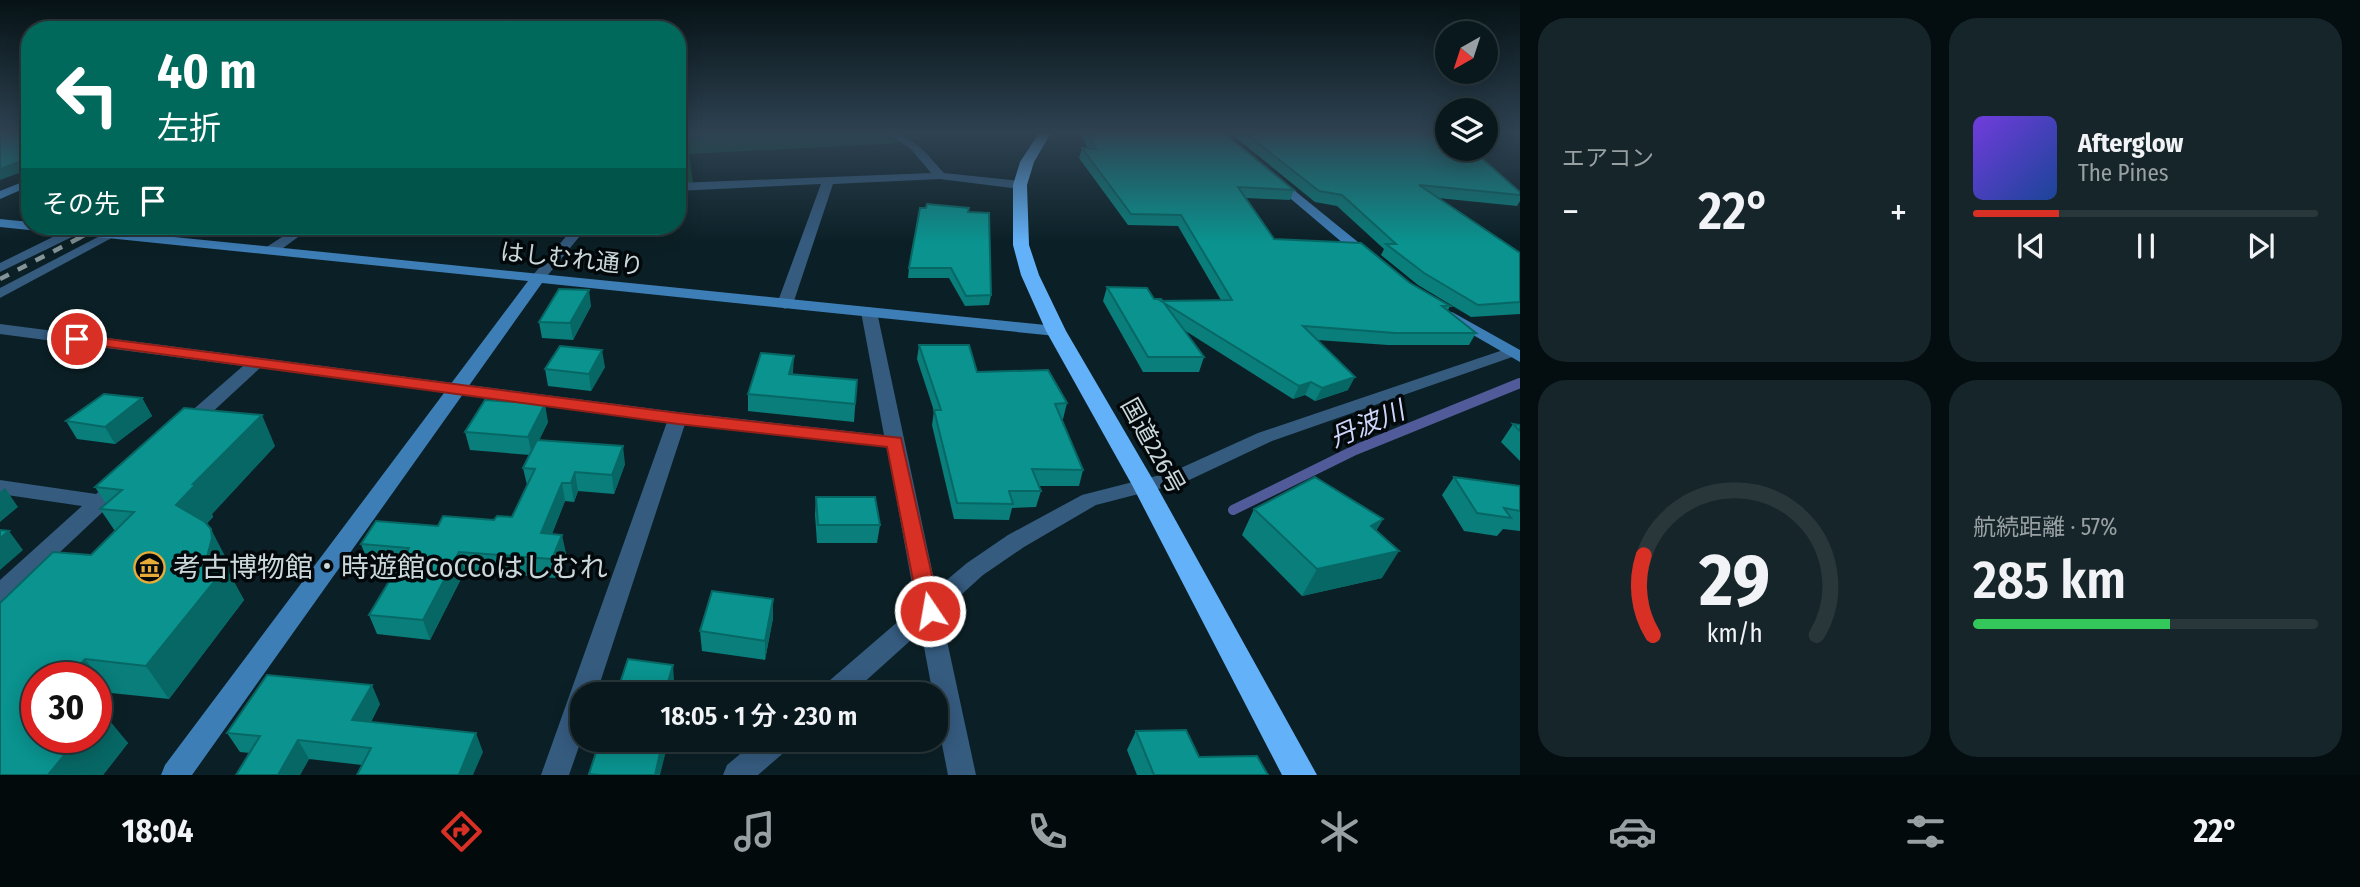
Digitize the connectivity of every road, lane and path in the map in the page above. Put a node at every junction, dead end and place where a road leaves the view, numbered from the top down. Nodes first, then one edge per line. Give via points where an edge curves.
1 (934, 169) edge
2 (1025, 169) edge
3 (1266, 173) edge
4 (940, 176) junction
5 (828, 183) junction
6 (1020, 185) junction
7 (21, 186) edge
8 (686, 187) edge
9 (0, 195) edge
10 (0, 223) edge
11 (21, 225) edge
12 (65, 235) edge
13 (111, 235) joint
14 (294, 235) edge
15 (574, 235) edge
16 (270, 251) junction
17 (1380, 266) edge
18 (0, 268) edge
19 (538, 278) junction
20 (0, 294) edge
21 (785, 304) junction
22 (1439, 309) edge
23 (869, 312) junction
24 (0, 329) edge
25 (1056, 331) junction
26 (1516, 355) edge
27 (257, 362) junction
28 (456, 388) junction
29 (678, 418) junction
30 (174, 437) edge
31 (895, 442) junction
32 (132, 474) edge
33 (1144, 485) junction
34 (0, 487) edge
35 (101, 502) junction
36 (0, 594) edge
37 (930, 611) junction
38 (587, 682) edge
39 (846, 682) edge
40 (570, 732) edge
41 (764, 752) edge
42 (175, 775) edge
43 (555, 775) edge
44 (737, 775) edge
45 (962, 775) edge
46 (1300, 775) edge

1 - 4 street
2 - 6 highway, 国道226号
3 - 17 street
4 - 5 street
4 - 6 street
5 - 8 street
5 - 21 street
6 - 25 highway, 国道226号 via 1021,245
7 - 9 street
10 - 11 street, はしむれ通り
12 - 18 street
13 - 16 street, はしむれ通り
13 - 20 street
14 - 16 street
15 - 19 street
16 - 19 street, はしむれ通り
19 - 21 street, はしむれ通り
19 - 28 street
21 - 23 street, はしむれ通り
22 - 26 street
23 - 25 street, はしむれ通り
23 - 31 street
24 - 27 street
25 - 33 highway, 国道226号
26 - 33 street via 1265,437 1178,477
27 - 28 street
27 - 30 street
28 - 29 street
28 - 42 street
29 - 31 street
29 - 38 street
31 - 37 street
32 - 35 street
33 - 37 street via 1089,500 1016,541 975,569
33 - 46 highway, 国道226号
34 - 35 street
35 - 36 street
37 - 39 street
37 - 45 street
40 - 43 street
41 - 44 street

